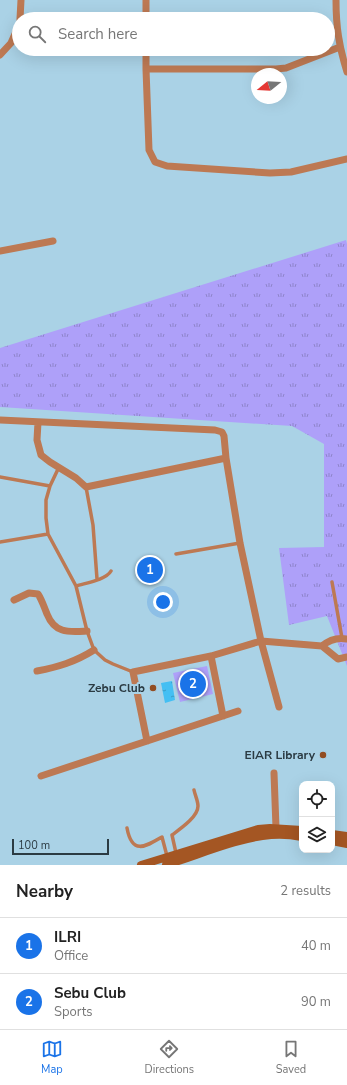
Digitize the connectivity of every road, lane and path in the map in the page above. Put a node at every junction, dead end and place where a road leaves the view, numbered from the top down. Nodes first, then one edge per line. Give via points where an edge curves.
1 (21, 0) edge
2 (146, 0) edge
3 (336, 0) edge
4 (20, 12) edge
5 (146, 12) edge
6 (12, 41) edge
7 (340, 47) junction
8 (335, 49) edge
9 (0, 54) edge
10 (146, 56) edge
11 (317, 56) edge
12 (146, 69) junction
13 (347, 72) edge
14 (347, 158) edge
15 (53, 240) dead end
16 (0, 251) edge
17 (0, 420) edge
18 (38, 422) junction
19 (226, 458) junction
20 (59, 467) junction
21 (0, 477) edge
22 (50, 486) junction
23 (86, 486) junction
24 (48, 534) junction
25 (0, 542) edge
26 (240, 543) junction
27 (176, 554) dead end
28 (111, 571) dead end
29 (97, 579) junction
30 (332, 582) dead end
31 (76, 586) junction
32 (14, 600) dead end
33 (87, 631) junction
34 (345, 639) edge
35 (261, 641) junction
36 (322, 646) junction
37 (94, 650) junction
38 (211, 656) junction
39 (347, 658) edge
40 (37, 671) dead end
41 (133, 672) junction
42 (280, 708) dead end
43 (238, 711) dead end
44 (223, 716) junction
45 (147, 741) junction
46 (274, 773) dead end
47 (41, 776) dead end
48 (194, 790) dead end
49 (127, 828) dead end
50 (276, 828) junction
51 (299, 830) edge
52 (335, 834) edge
53 (172, 835) junction
54 (347, 836) edge
55 (162, 837) junction
56 (299, 837) edge
57 (335, 842) edge
58 (347, 844) edge
59 (170, 859) edge
60 (141, 865) edge

1 - 4 street
2 - 5 street
3 - 7 street via 336,24
6 - 9 street
7 - 8 street
7 - 13 street
10 - 12 street
11 - 12 street via 286,68
12 - 14 street via 149,150 155,162 167,166 270,173 291,172
15 - 16 street
17 - 18 street
18 - 19 street via 215,430 222,432 224,436
18 - 20 street via 37,440 42,455
19 - 23 street
19 - 26 street
20 - 22 lane
20 - 23 street
21 - 22 lane
22 - 24 lane via 46,500
23 - 29 lane via 93,525
24 - 25 lane
24 - 31 lane
26 - 27 lane
26 - 35 street
28 - 29 lane via 104,578
29 - 31 lane
30 - 34 lane
31 - 33 lane
32 - 33 street via 29,593 38,594 48,616 57,628 66,632
33 - 37 lane
34 - 36 street via 331,640
35 - 36 street
35 - 38 street
35 - 42 street
36 - 39 street via 338,659
37 - 40 street via 75,661
37 - 41 lane via 105,660
38 - 41 street
38 - 44 street
41 - 45 street
43 - 44 street
44 - 45 street
45 - 47 street
46 - 50 street
48 - 53 lane via 198,810 183,828
49 - 55 lane via 138,846 143,847
50 - 51 main road
50 - 59 main road via 258,830
52 - 54 main road
53 - 55 lane
53 - 59 lane
55 - 59 lane
56 - 59 main road via 283,834 263,836
57 - 58 main road
59 - 60 main road

